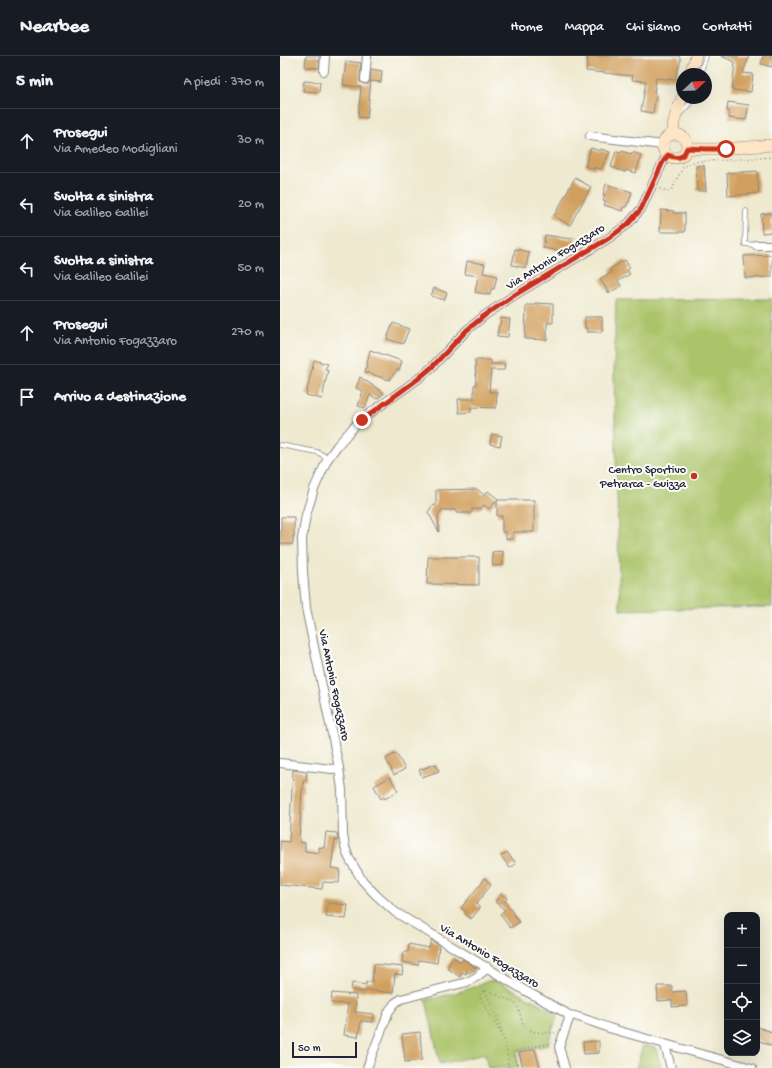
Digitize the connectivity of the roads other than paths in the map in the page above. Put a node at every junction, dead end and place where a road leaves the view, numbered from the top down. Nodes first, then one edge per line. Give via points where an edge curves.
1 (325, 56) edge
2 (367, 56) edge
3 (696, 56) edge
4 (706, 56) edge
5 (692, 68) edge
6 (702, 68) edge
7 (324, 70) dead end
8 (365, 79) dead end
9 (680, 104) edge
10 (689, 104) edge
11 (675, 119) junction
12 (673, 134) junction
13 (590, 136) dead end
14 (772, 145) edge
15 (687, 148) junction
16 (666, 150) junction
17 (746, 210) dead end
18 (756, 245) joint
19 (772, 245) edge
20 (280, 445) edge
21 (328, 458) junction
22 (280, 763) edge
23 (339, 768) junction
24 (486, 967) junction
25 (568, 1015) junction
26 (666, 1045) junction
27 (367, 1068) edge
28 (564, 1068) edge
29 (671, 1068) edge
30 (752, 1068) edge

1 - 7 street
2 - 8 street
3 - 5 street
4 - 6 lane
9 - 11 street
10 - 11 lane
11 - 12 street
12 - 15 street via 683,137
12 - 16 street via 666,138
13 - 16 street
14 - 15 street via 726,149
15 - 16 street via 678,158 674,158
16 - 21 street, Via Antonio Fogazzaro via 641,209 628,224 484,316 418,379 362,420
17 - 18 lane via 745,244
18 - 19 street
20 - 21 lane via 317,452
21 - 23 street, Via Antonio Fogazzaro via 306,515 302,540 302,572 308,618
22 - 23 street
23 - 24 street, Via Antonio Fogazzaro via 345,847 362,880 396,912
24 - 25 street, Via Antonio Fogazzaro
24 - 27 street via 482,974 467,982 401,999 395,1003 389,1011
25 - 26 street, Via Antonio Fogazzaro via 575,1015
25 - 28 street via 560,1047
26 - 29 street
26 - 30 street, Via Antonio Fogazzaro

